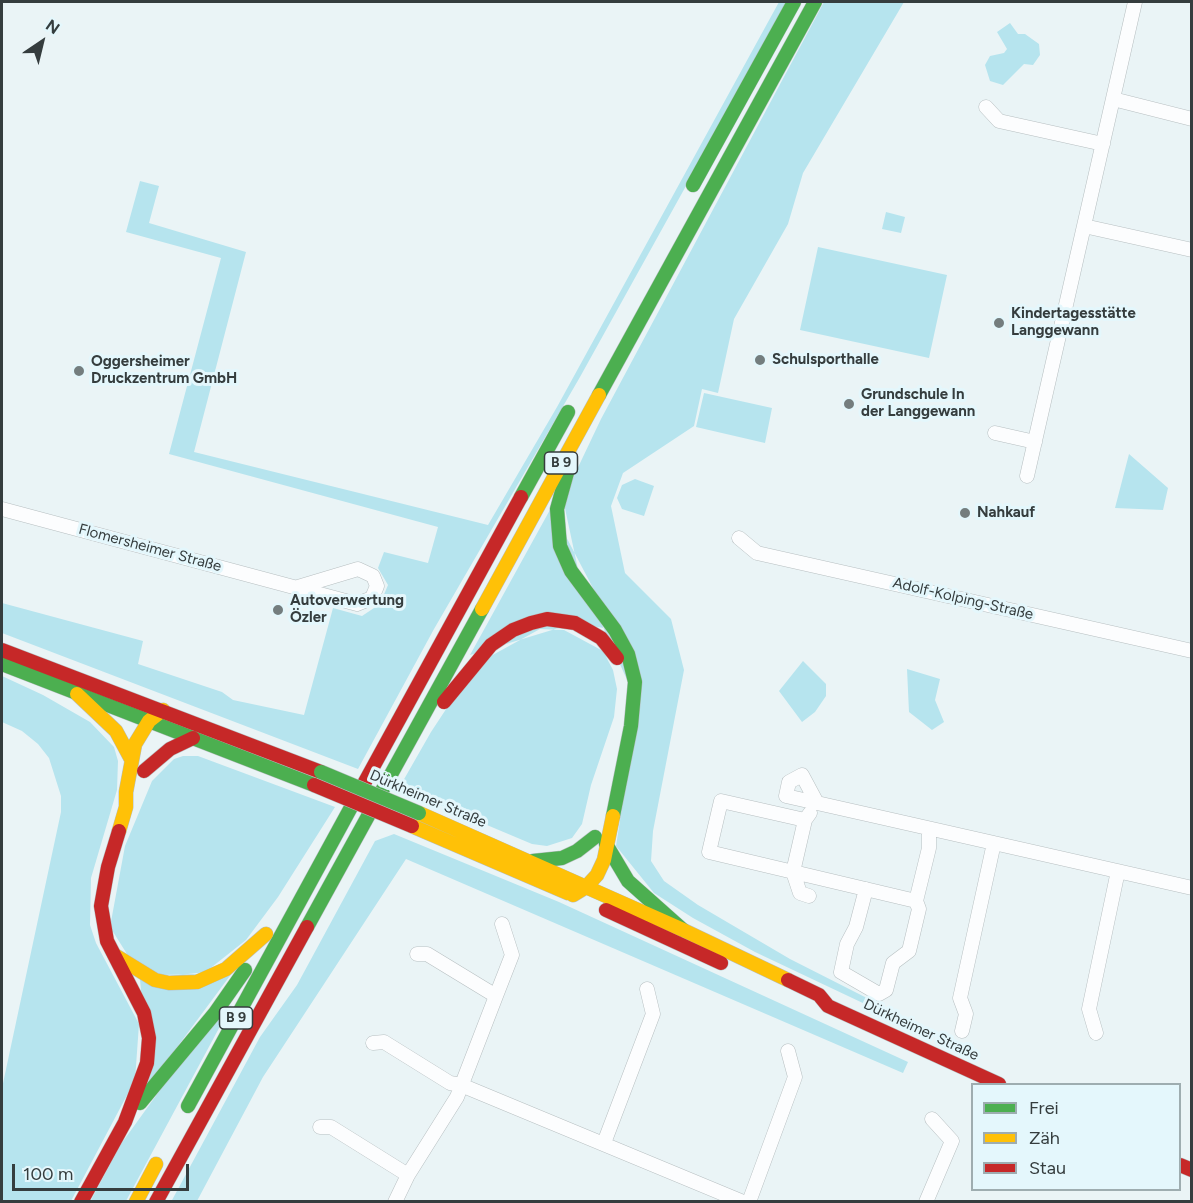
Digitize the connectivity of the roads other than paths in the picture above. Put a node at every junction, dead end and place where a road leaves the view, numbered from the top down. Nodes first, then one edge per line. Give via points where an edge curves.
1 (794, 2) edge
2 (815, 2) edge
3 (1135, 2) edge
4 (1113, 99) junction
5 (986, 106) dead end
6 (1191, 119) edge
7 (1102, 144) junction
8 (686, 198) dead end
9 (1084, 226) junction
10 (1191, 250) edge
11 (573, 403) dead end
12 (583, 422) junction
13 (995, 433) dead end
14 (1035, 442) junction
15 (1027, 476) dead end
16 (2, 509) edge
17 (739, 538) dead end
18 (298, 587) junction
19 (2, 650) edge
20 (1191, 651) edge
21 (2, 664) edge
22 (77, 694) junction
23 (163, 710) junction
24 (154, 723) junction
25 (413, 733) junction
26 (193, 738) junction
27 (131, 759) junction
28 (144, 771) junction
29 (126, 807) junction
30 (811, 812) junction
31 (337, 834) junction
32 (926, 838) junction
33 (600, 841) junction
34 (994, 843) junction
35 (533, 861) junction
36 (1118, 871) junction
37 (793, 872) junction
38 (581, 879) junction
39 (1191, 888) edge
40 (866, 889) junction
41 (808, 896) dead end
42 (916, 900) junction
43 (502, 924) dead end
44 (683, 930) junction
45 (266, 934) junction
46 (417, 954) dead end
47 (116, 956) junction
48 (647, 989) dead end
49 (496, 996) junction
50 (828, 1006) junction
51 (962, 1030) dead end
52 (1096, 1032) dead end
53 (373, 1043) dead end
54 (788, 1051) dead end
55 (997, 1083) edge
56 (460, 1085) junction
57 (182, 1118) dead end
58 (932, 1119) dead end
59 (125, 1122) junction
60 (320, 1127) dead end
61 (604, 1143) junction
62 (164, 1149) dead end
63 (408, 1174) junction
64 (928, 1198) edge
65 (81, 1202) edge
66 (136, 1202) edge
67 (156, 1202) edge
68 (395, 1202) edge
69 (743, 1202) edge
70 (748, 1202) edge
71 (944, 1202) edge

1 - 8 main road
2 - 12 main road, B 9
3 - 4 street
4 - 6 street
4 - 7 street
5 - 7 street via 999,121
7 - 9 street
9 - 10 street
9 - 14 street
11 - 31 main road, B 9
12 - 25 main road, B 9
12 - 33 main road via 581,446 560,493 557,527 571,571 615,630 628,654 635,682 631,726
13 - 14 street
14 - 15 street
16 - 18 street, Flomersheimer Straße
17 - 20 street, Adolf-Kolping-Straße via 757,553
18 - 18 street, Flomersheimer Straße via 357,604 372,598 377,586 373,576 358,569
19 - 23 main road, Dürkheimer Straße
21 - 22 main road, Dürkheimer Straße
22 - 24 main road, Dürkheimer Straße
22 - 27 main road via 116,731
23 - 24 main road
23 - 35 main road, Dürkheimer Straße, bridge
24 - 26 main road, Dürkheimer Straße
24 - 27 main road via 135,744
24 - 28 main road via 153,743
25 - 33 main road, B 9 via 441,707 491,645 513,630 547,619 589,629 612,648 627,692
25 - 67 main road, B 9
26 - 28 main road via 170,749
26 - 38 main road, Dürkheimer Straße, bridge via 412,826
27 - 29 main road
28 - 29 main road via 136,795
29 - 47 main road via 101,906 107,941
30 - 32 street
30 - 37 street
30 - 37 street via 721,801 709,852
31 - 45 main road via 312,854
31 - 57 main road, B 9
32 - 34 street
32 - 42 street via 929,848
33 - 35 main road via 562,858
33 - 38 main road, B 9
33 - 38 main road via 601,869
33 - 44 main road via 628,881
34 - 36 street
34 - 51 street via 960,998 966,1014
35 - 38 main road, Dürkheimer Straße
36 - 39 street
36 - 52 street via 1089,1009
37 - 40 street
37 - 41 street via 800,893
38 - 44 main road, Dürkheimer Straße
38 - 50 main road, Dürkheimer Straße via 815,1006
40 - 42 street
40 - 42 street via 840,972 879,994 886,990 892,963 909,951 919,909
43 - 49 street via 512,954
44 - 50 main road, Dürkheimer Straße via 819,995
45 - 47 main road via 226,969 196,982 155,980
45 - 59 main road via 215,1013
46 - 49 street via 427,954
47 - 59 main road via 144,1013 149,1038 143,1075
48 - 61 street via 654,1014
49 - 56 street
50 - 55 main road, Dürkheimer Straße
53 - 56 street via 384,1042 450,1083
54 - 70 street via 795,1077
56 - 61 street
56 - 63 street via 457,1097
58 - 64 street via 952,1141
59 - 65 main road
60 - 63 street via 331,1127
61 - 69 street
62 - 66 main road
63 - 68 street
64 - 71 street

